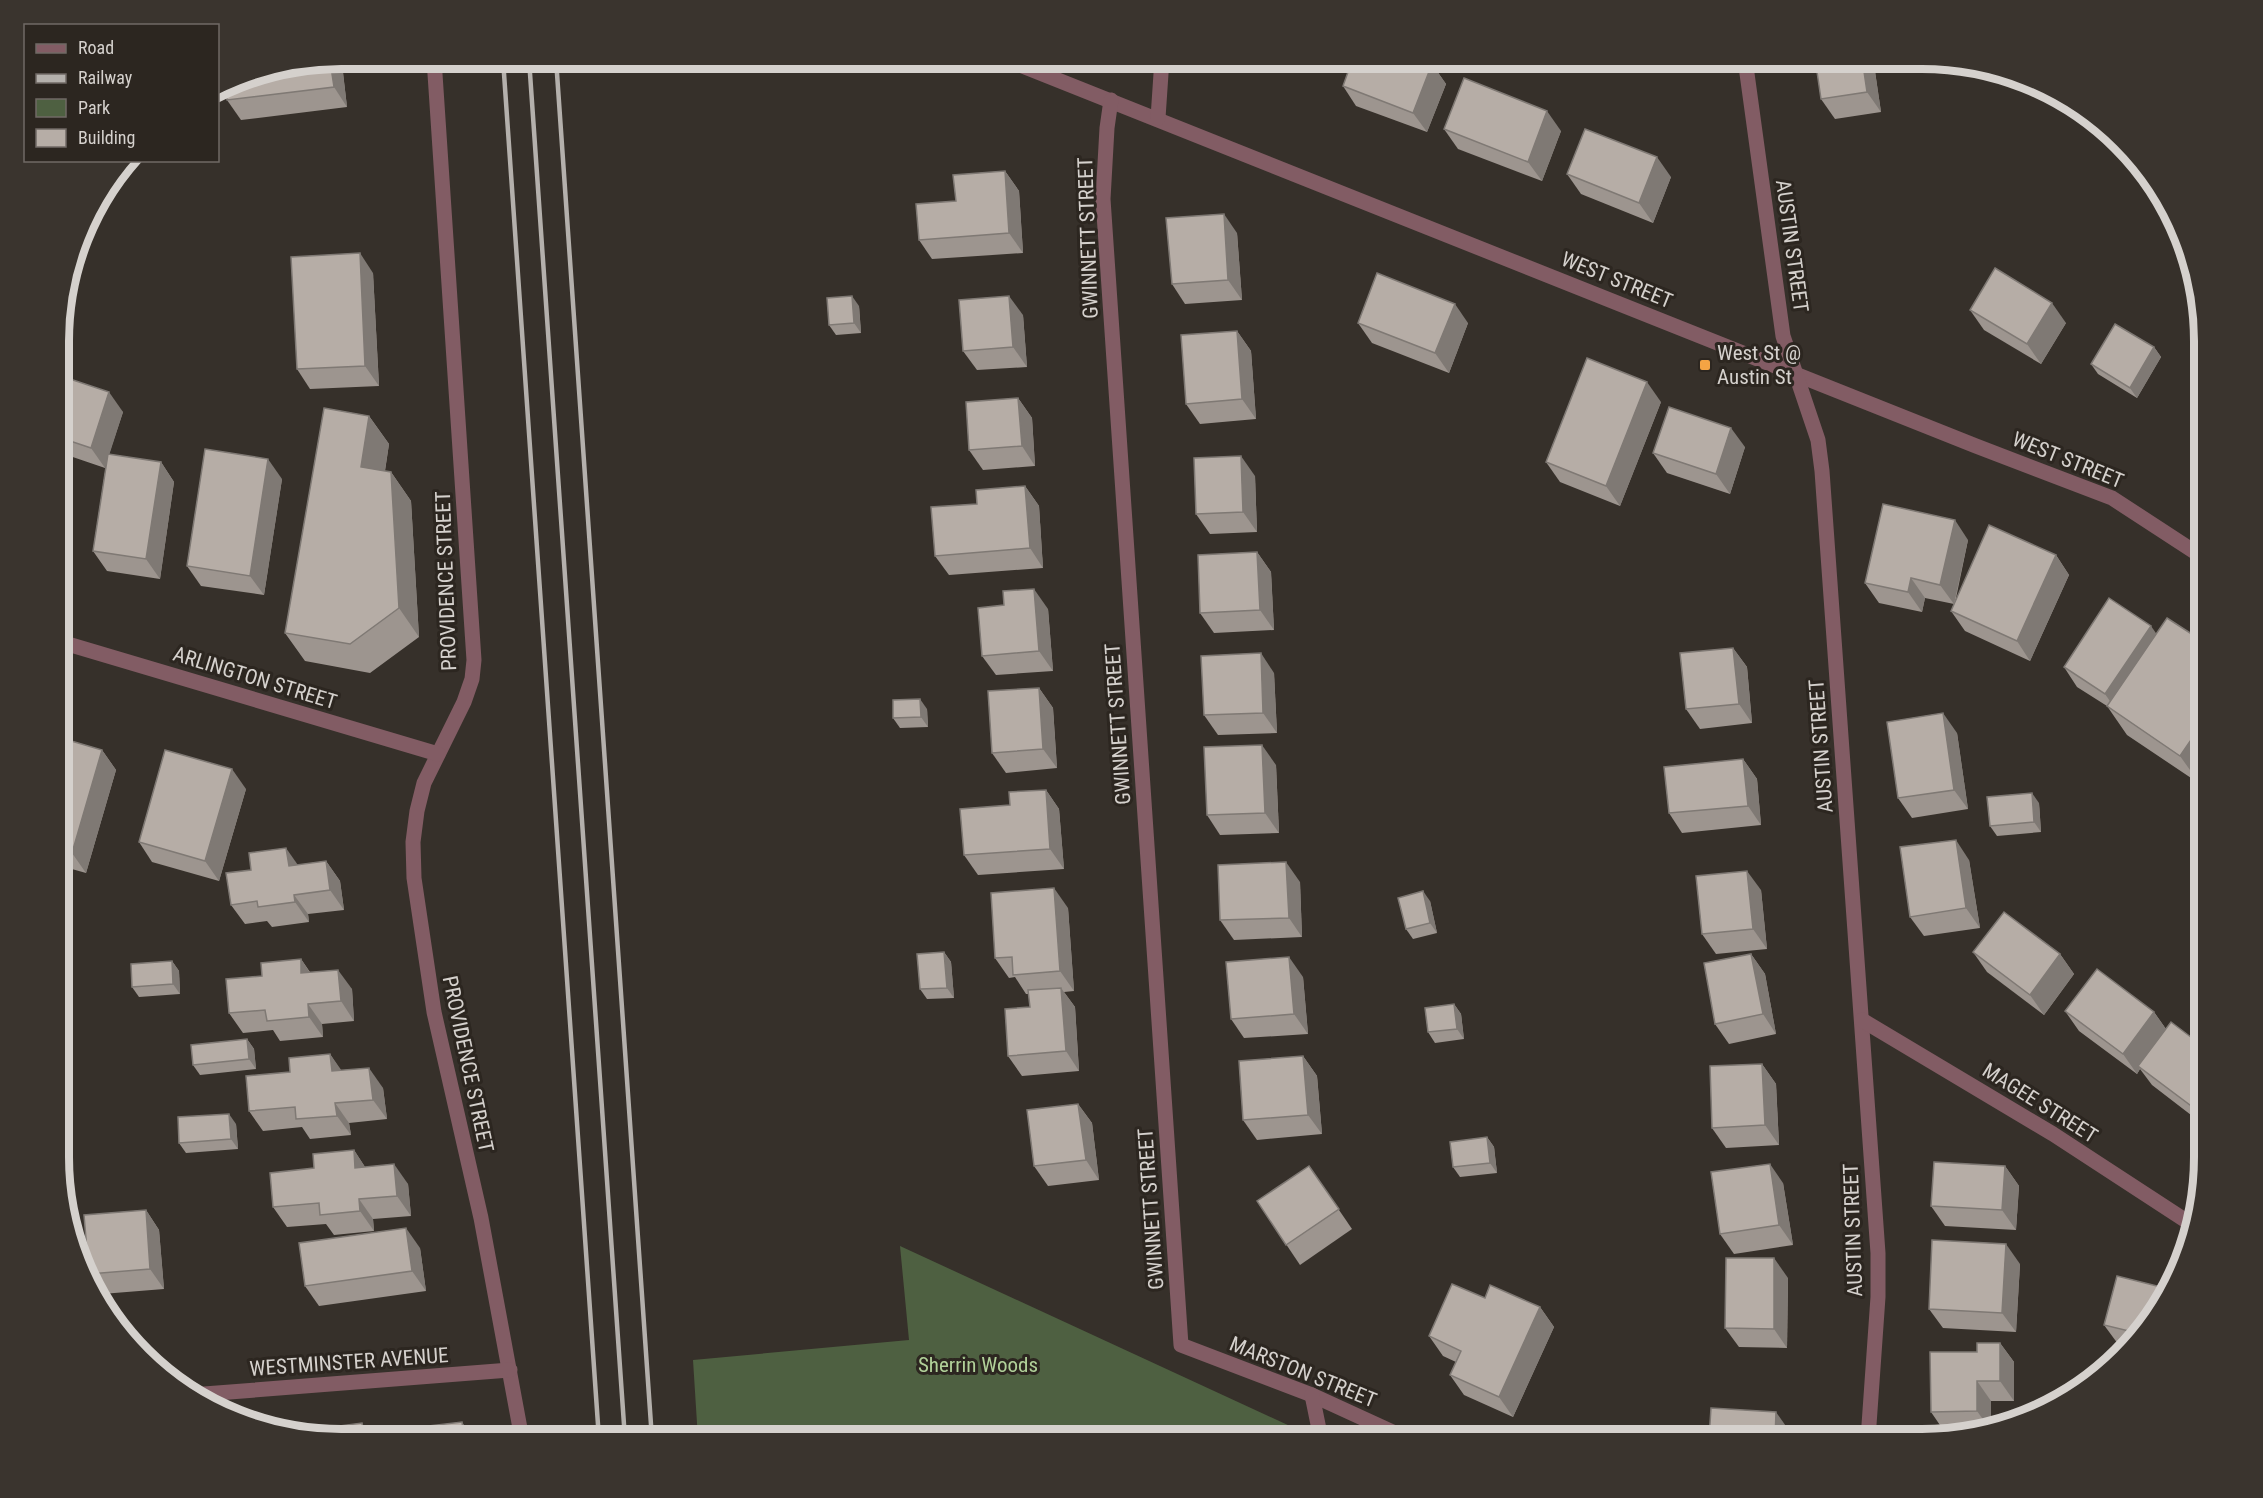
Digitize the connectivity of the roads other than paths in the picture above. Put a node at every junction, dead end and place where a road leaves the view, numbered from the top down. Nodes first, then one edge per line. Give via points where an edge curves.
1 (435, 69) edge
2 (1033, 69) edge
3 (1161, 69) edge
4 (1746, 69) edge
5 (1111, 100) junction
6 (1158, 118) junction
7 (1795, 372) junction
8 (2194, 551) edge
9 (69, 644) edge
10 (438, 754) junction
11 (1862, 1020) junction
12 (2186, 1221) edge
13 (1181, 1345) joint
14 (510, 1370) junction
15 (207, 1394) edge
16 (1312, 1395) junction
17 (520, 1429) edge
18 (1319, 1429) edge
19 (1386, 1429) edge
20 (1869, 1429) edge

1 - 10 street, PROVIDENCE STREET via 474,660 465,702
2 - 5 street, WEST STREET
3 - 6 street
4 - 7 street, AUSTIN STREET via 1777,300
5 - 6 street, WEST STREET
5 - 13 street, GWINNETT STREET via 1104,200
6 - 7 street, WEST STREET
7 - 8 street, WEST STREET via 2112,498
7 - 11 street, AUSTIN STREET via 1818,440 1822,471
9 - 10 street, ARLINGTON STREET
10 - 14 street, PROVIDENCE STREET via 424,783 417,811 414,878 434,1012 481,1218
11 - 12 street, MAGEE STREET via 2053,1134
11 - 20 street, AUSTIN STREET via 1878,1253
13 - 16 street, MARSTON STREET
14 - 15 street, WESTMINSTER AVENUE
14 - 17 street, PROVIDENCE STREET
16 - 18 street
16 - 19 street, MARSTON STREET

